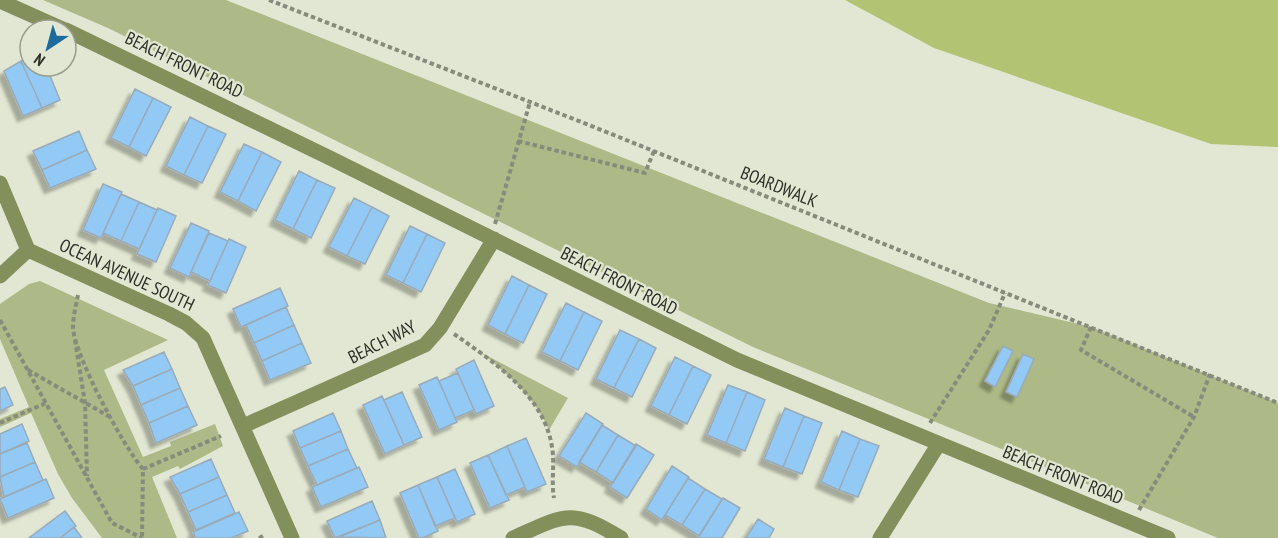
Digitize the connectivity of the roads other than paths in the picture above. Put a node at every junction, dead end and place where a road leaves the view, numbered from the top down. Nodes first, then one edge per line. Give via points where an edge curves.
1 (0, 2) edge
2 (37, 18) edge
3 (78, 36) edge
4 (0, 183) edge
5 (494, 239) junction
6 (28, 249) junction
7 (0, 276) edge
8 (243, 426) junction
9 (938, 445) junction
10 (292, 538) edge
11 (513, 538) edge
12 (621, 538) edge
13 (880, 538) edge
14 (1168, 538) edge

1 - 2 street, BEACH FRONT ROAD
3 - 5 street, BEACH FRONT ROAD
4 - 6 street
5 - 8 street, BEACH WAY via 440,328 425,345
5 - 9 street, BEACH FRONT ROAD via 737,360
6 - 7 street
6 - 8 street, OCEAN AVENUE SOUTH via 193,327 208,345
8 - 10 street, OCEAN AVENUE SOUTH
9 - 13 street
9 - 14 street, BEACH FRONT ROAD
11 - 12 street via 574,516 590,520

